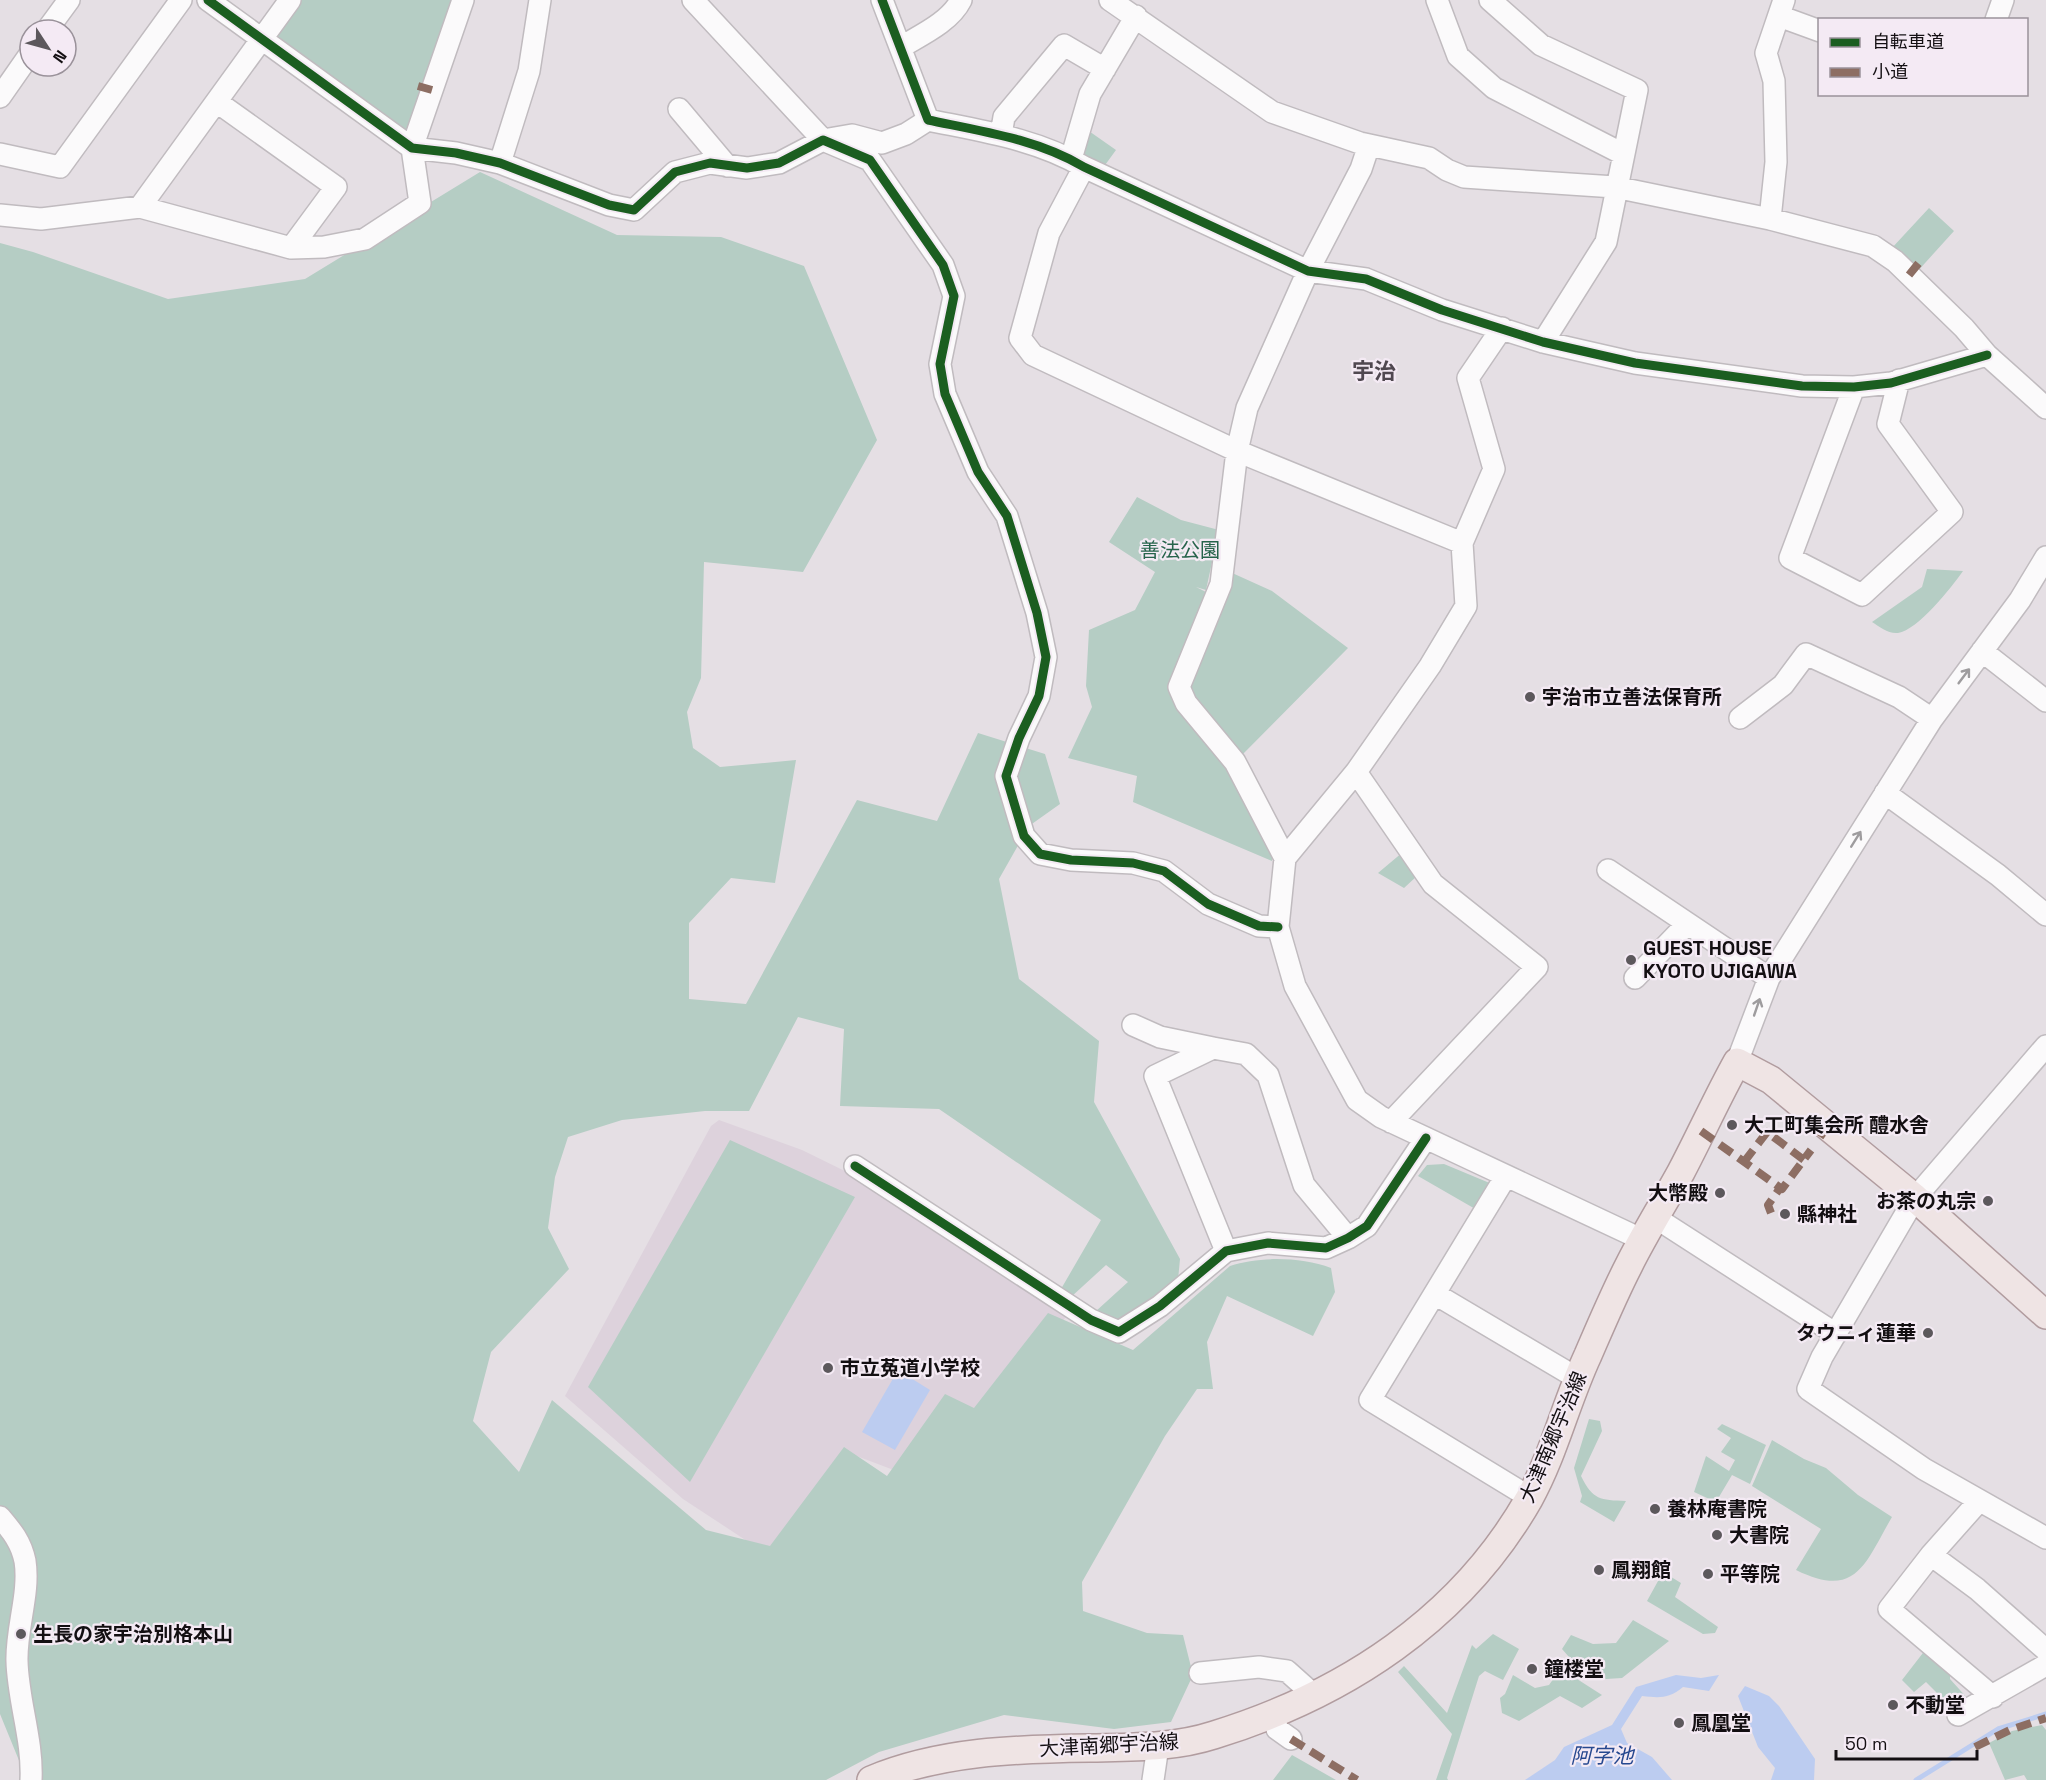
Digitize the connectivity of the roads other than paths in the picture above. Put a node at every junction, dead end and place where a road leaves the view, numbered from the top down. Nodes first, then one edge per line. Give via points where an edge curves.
1 (181, 0) edge
2 (208, 0) edge
3 (290, 0) edge
4 (463, 0) edge
5 (540, 0) edge
6 (693, 0) edge
7 (882, 0) edge
8 (961, 0) edge
9 (1110, 0) edge
10 (1437, 0) edge
11 (1490, 0) edge
12 (2003, 0) edge
13 (60, 3) edge
14 (1781, 8) edge
15 (1137, 16) junction
16 (53, 18) edge
17 (1997, 18) edge
18 (1818, 30) edge
19 (262, 38) junction
20 (900, 47) junction
21 (1105, 69) junction
22 (18, 71) edge
23 (0, 97) edge
24 (217, 102) junction
25 (679, 109) dead end
26 (928, 120) junction
27 (1001, 135) junction
28 (823, 140) junction
29 (1369, 145) junction
30 (412, 147) junction
31 (0, 154) edge
32 (1623, 154) junction
33 (500, 163) junction
34 (1077, 163) junction
35 (727, 166) junction
36 (1615, 187) junction
37 (140, 207) junction
38 (0, 215) edge
39 (1770, 219) junction
40 (291, 248) junction
41 (1308, 271) junction
42 (1502, 328) junction
43 (1543, 342) junction
44 (1987, 356) junction
45 (1899, 381) junction
46 (1854, 387) junction
47 (2046, 408) edge
48 (1237, 451) junction
49 (1462, 543) junction
50 (2046, 557) edge
51 (1982, 651) junction
52 (2046, 701) edge
53 (1740, 718) dead end
54 (1932, 719) junction
55 (1356, 772) junction
56 (1886, 793) junction
57 (1285, 858) junction
58 (1608, 870) dead end
59 (2046, 915) edge
60 (1687, 924) junction
61 (1278, 927) junction
62 (1635, 978) dead end
63 (1769, 978) junction
64 (1133, 1025) dead end
65 (2046, 1046) edge
66 (1213, 1048) junction
67 (1737, 1062) junction
68 (1391, 1122) junction
69 (1426, 1138) junction
70 (855, 1166) dead end
71 (1506, 1176) junction
72 (1915, 1198) junction
73 (1649, 1229) junction
74 (1348, 1238) junction
75 (1226, 1251) junction
76 (1435, 1294) junction
77 (2046, 1315) edge
78 (1836, 1334) junction
79 (1577, 1378) junction
80 (1529, 1497) junction
81 (1979, 1501) junction
82 (0, 1518) edge
83 (2046, 1538) edge
84 (1931, 1555) junction
85 (2046, 1650) edge
86 (2046, 1665) edge
87 (1200, 1673) dead end
88 (1315, 1695) junction
89 (1993, 1697) junction
90 (1275, 1715) junction
91 (1958, 1715) dead end
92 (1291, 1739) dead end
93 (1158, 1746) junction
94 (31, 1780) edge
95 (871, 1780) edge
96 (1153, 1780) edge

1 - 31 street via 60,167
2 - 19 street
3 - 19 street
4 - 30 street
5 - 33 street via 529,71
6 - 28 street
7 - 20 street
8 - 20 street via 932,28
9 - 15 street
10 - 32 street via 1458,56 1494,88
11 - 32 street via 1541,45 1637,90
12 - 17 street
13 - 16 street
14 - 18 street
14 - 39 street via 1766,53 1774,81 1776,162
15 - 21 street
15 - 29 street via 1272,112
19 - 24 street
19 - 30 street
20 - 26 street
21 - 27 street via 1065,45 1004,117
21 - 34 street via 1090,94
22 - 23 street
24 - 37 street
24 - 40 street via 336,188
25 - 35 street
26 - 27 street
26 - 28 street via 882,143 852,135
27 - 34 street via 1062,154
28 - 35 street via 779,163 747,168
28 - 61 street via 870,160 943,265 954,296 940,364 945,394 978,472 1007,516 1037,613 1046,657 1039,696 1018,738 1006,776 1024,836 1040,854 1132,863 1164,872 1208,904 1259,926
29 - 36 street via 1429,158 1464,177
29 - 41 street via 1361,169
30 - 33 street
30 - 40 street via 420,203 365,239
32 - 36 street
33 - 35 street via 609,205 634,210 675,172 710,163
34 - 41 street
34 - 48 street via 1049,232 1020,338 1033,355
36 - 39 street
36 - 43 street via 1606,242
37 - 38 street via 41,219
37 - 40 street
39 - 44 street via 1873,246 1895,261
41 - 42 street via 1366,279 1442,310
41 - 48 street via 1247,408
42 - 43 street
42 - 49 street via 1468,378 1494,469
43 - 46 street via 1635,363 1802,386
44 - 45 street
44 - 47 street
45 - 46 street
45 - 46 street via 1888,424 1952,512 1862,595 1790,558
48 - 49 street
48 - 57 street via 1221,584 1179,687 1186,703 1235,762
49 - 55 street via 1466,606 1430,666
50 - 51 street
51 - 52 street
54 -> 51 street
53 - 54 street via 1783,685 1806,654 1899,697
54 - 56 street
55 - 57 street
55 - 68 street via 1433,884 1537,967
56 - 59 street
63 -> 56 street
57 - 61 street
58 - 60 street
60 - 62 street
60 - 63 street
61 - 68 street via 1295,986 1357,1100
67 -> 63 street
64 - 66 street via 1160,1037
65 - 72 street
66 - 74 street via 1246,1054 1268,1075 1304,1185
66 - 75 street via 1155,1076
67 - 72 main road via 1771,1080
67 - 73 main road, 大津南郷宇治線
68 - 69 street
69 - 71 street
69 - 74 street via 1367,1226
70 - 75 street via 1091,1320 1119,1332 1161,1306
71 - 73 street
71 - 76 street
72 - 77 main road
72 - 78 street
73 - 78 street
73 - 79 main road, 大津南郷宇治線
74 - 75 street via 1326,1248 1268,1242
76 - 79 street
76 - 80 street via 1370,1400
78 - 81 street via 1808,1389 1924,1469
79 - 80 main road, 大津南郷宇治線
80 - 88 main road, 大津南郷宇治線 via 1494,1553 1447,1606 1352,1677
81 - 83 street
81 - 84 street
82 - 94 street via 17,1536 25,1560 17,1664 32,1763
84 - 85 street via 1977,1589
84 - 89 street via 1889,1609
86 - 89 street
87 - 88 street via 1259,1667 1287,1671
88 - 90 main road, 大津南郷宇治線
89 - 91 street
90 - 92 street via 1277,1729
90 - 93 main road, 大津南郷宇治線 via 1210,1737
93 - 95 main road, 大津南郷宇治線 via 971,1754 902,1767
93 - 96 street

